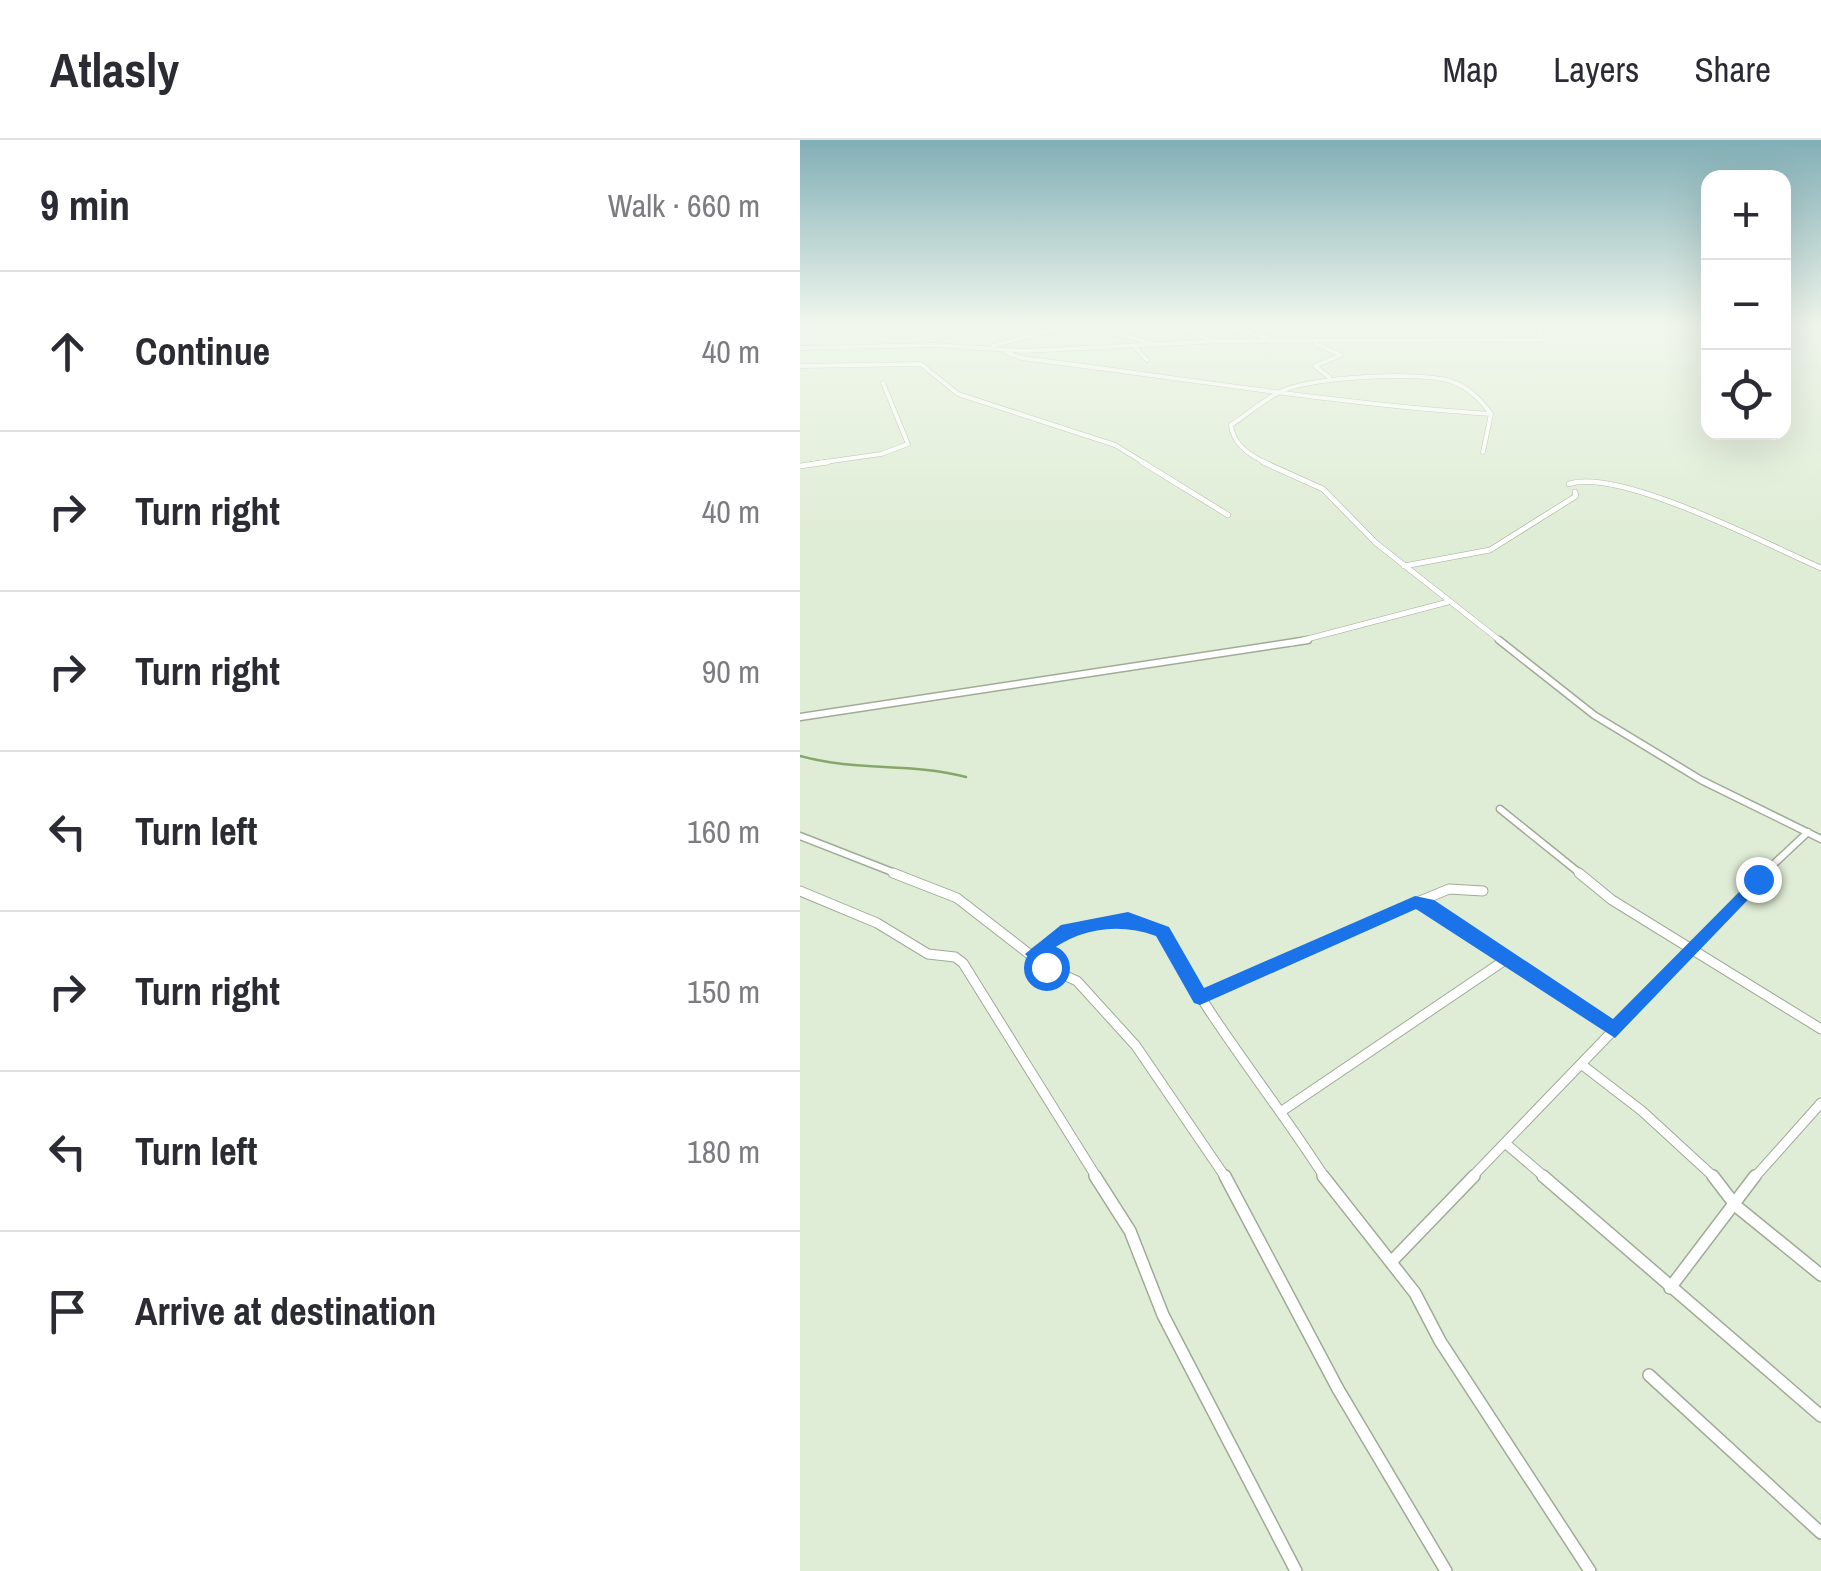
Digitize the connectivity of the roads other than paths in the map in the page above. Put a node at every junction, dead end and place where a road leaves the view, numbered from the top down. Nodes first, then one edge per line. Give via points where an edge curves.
1 (887, 393) edge
2 (958, 393) edge
3 (1278, 393) edge
4 (1293, 393) edge
5 (1470, 393) edge
6 (1490, 414) junction
7 (1483, 452) dead end
8 (800, 466) edge
9 (1569, 484) dead end
10 (1575, 492) dead end
11 (1228, 515) dead end
12 (1404, 566) junction
13 (1821, 568) edge
14 (1448, 602) junction
15 (800, 717) edge
16 (1500, 809) dead end
17 (1808, 832) junction
18 (800, 836) edge
19 (1821, 838) edge
20 (800, 891) edge
21 (1483, 891) dead end
22 (1415, 902) junction
23 (1694, 950) junction
24 (1034, 954) junction
25 (1508, 958) junction
26 (1200, 998) junction
27 (1821, 1029) edge
28 (1615, 1030) junction
29 (1581, 1064) junction
30 (1821, 1103) edge
31 (1282, 1111) junction
32 (1505, 1143) junction
33 (1736, 1206) junction
34 (1392, 1261) junction
35 (1821, 1275) edge
36 (1670, 1288) junction
37 (1649, 1376) dead end
38 (1821, 1416) edge
39 (1821, 1533) edge
40 (1296, 1571) edge
41 (1446, 1571) edge
42 (1590, 1571) edge

1 - 8 street via 908,444
2 - 11 street via 1115,445
3 - 12 street via 1231,425 1232,434 1250,456 1323,489
4 - 6 street
5 - 6 street
6 - 7 street
9 - 13 street via 1588,480 1638,490
10 - 12 street via 1493,549
12 - 14 street
14 - 15 street via 1311,640
14 - 17 street via 1594,716
16 - 23 street via 1612,900
17 - 19 street
17 - 23 street
18 - 24 street via 957,898
20 - 40 street via 877,923 928,954 963,964 1130,1232 1163,1315
21 - 22 street via 1449,889
22 - 25 street
22 - 26 street
23 - 27 street
23 - 28 street
24 - 26 street via 1064,930 1142,922 1162,931
24 - 41 street via 1077,981 1136,1046 1202,1138
25 - 28 street
25 - 31 street
26 - 31 street
28 - 29 street
29 - 32 street
29 - 33 street via 1713,1176
30 - 33 street via 1765,1163
31 - 34 street via 1337,1197
32 - 34 street
32 - 36 street
33 - 35 street
33 - 36 street
34 - 42 street
36 - 38 street
37 - 39 street

